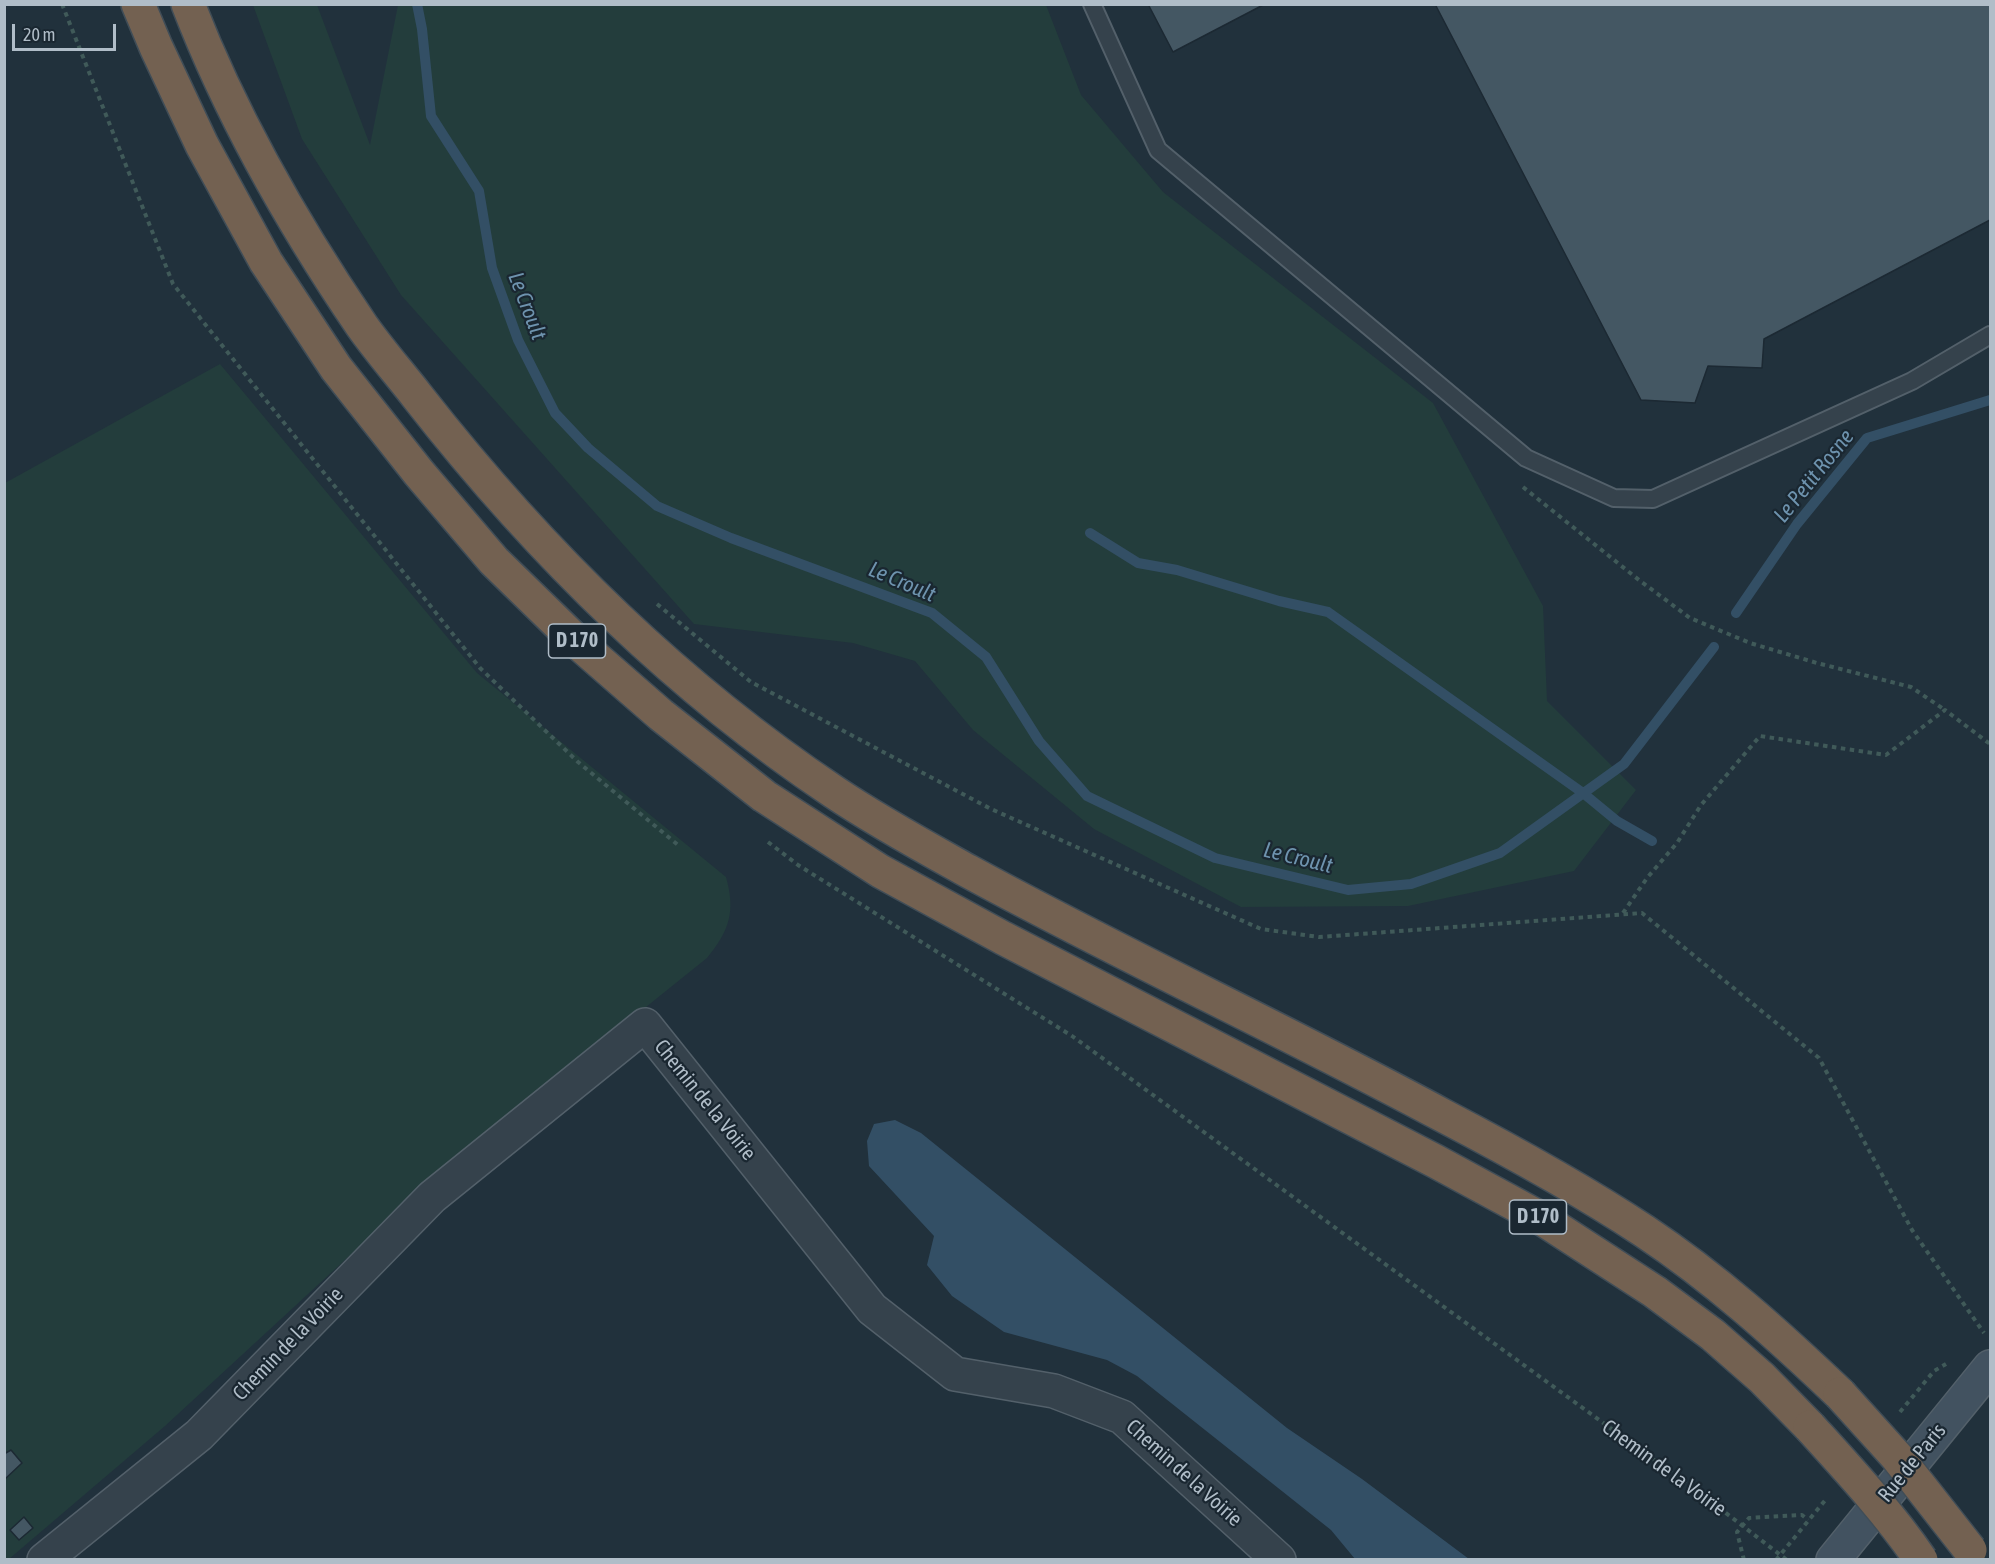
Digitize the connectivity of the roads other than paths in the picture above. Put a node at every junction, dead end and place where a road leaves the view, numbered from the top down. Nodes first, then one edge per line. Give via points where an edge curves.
1 (138, 4) edge
2 (188, 4) edge
3 (1092, 4) edge
4 (1990, 335) edge
5 (1989, 1353) edge
6 (1973, 1555) edge
7 (44, 1560) edge
8 (1279, 1560) edge
9 (1833, 1560) edge
10 (1921, 1560) edge

1 - 10 highway, D 170, bridge via 208,154 266,262 336,368 418,473 494,561 575,640 661,715 764,796 880,871 1544,1220 1655,1292 1762,1378 1857,1479
2 - 6 highway, D 170, bridge via 230,101 284,201 365,330 461,453 550,552 687,680 787,759 892,828 1021,899 1527,1160 1646,1232 1725,1290 1840,1394 1897,1457
3 - 4 lane via 1158,150 1526,458 1614,498 1653,499 1912,381
5 - 9 street, Rue de Paris
7 - 8 street, Chemin de la Voirie via 198,1435 432,1197 645,1025 872,1308 955,1374 1054,1390 1122,1417

